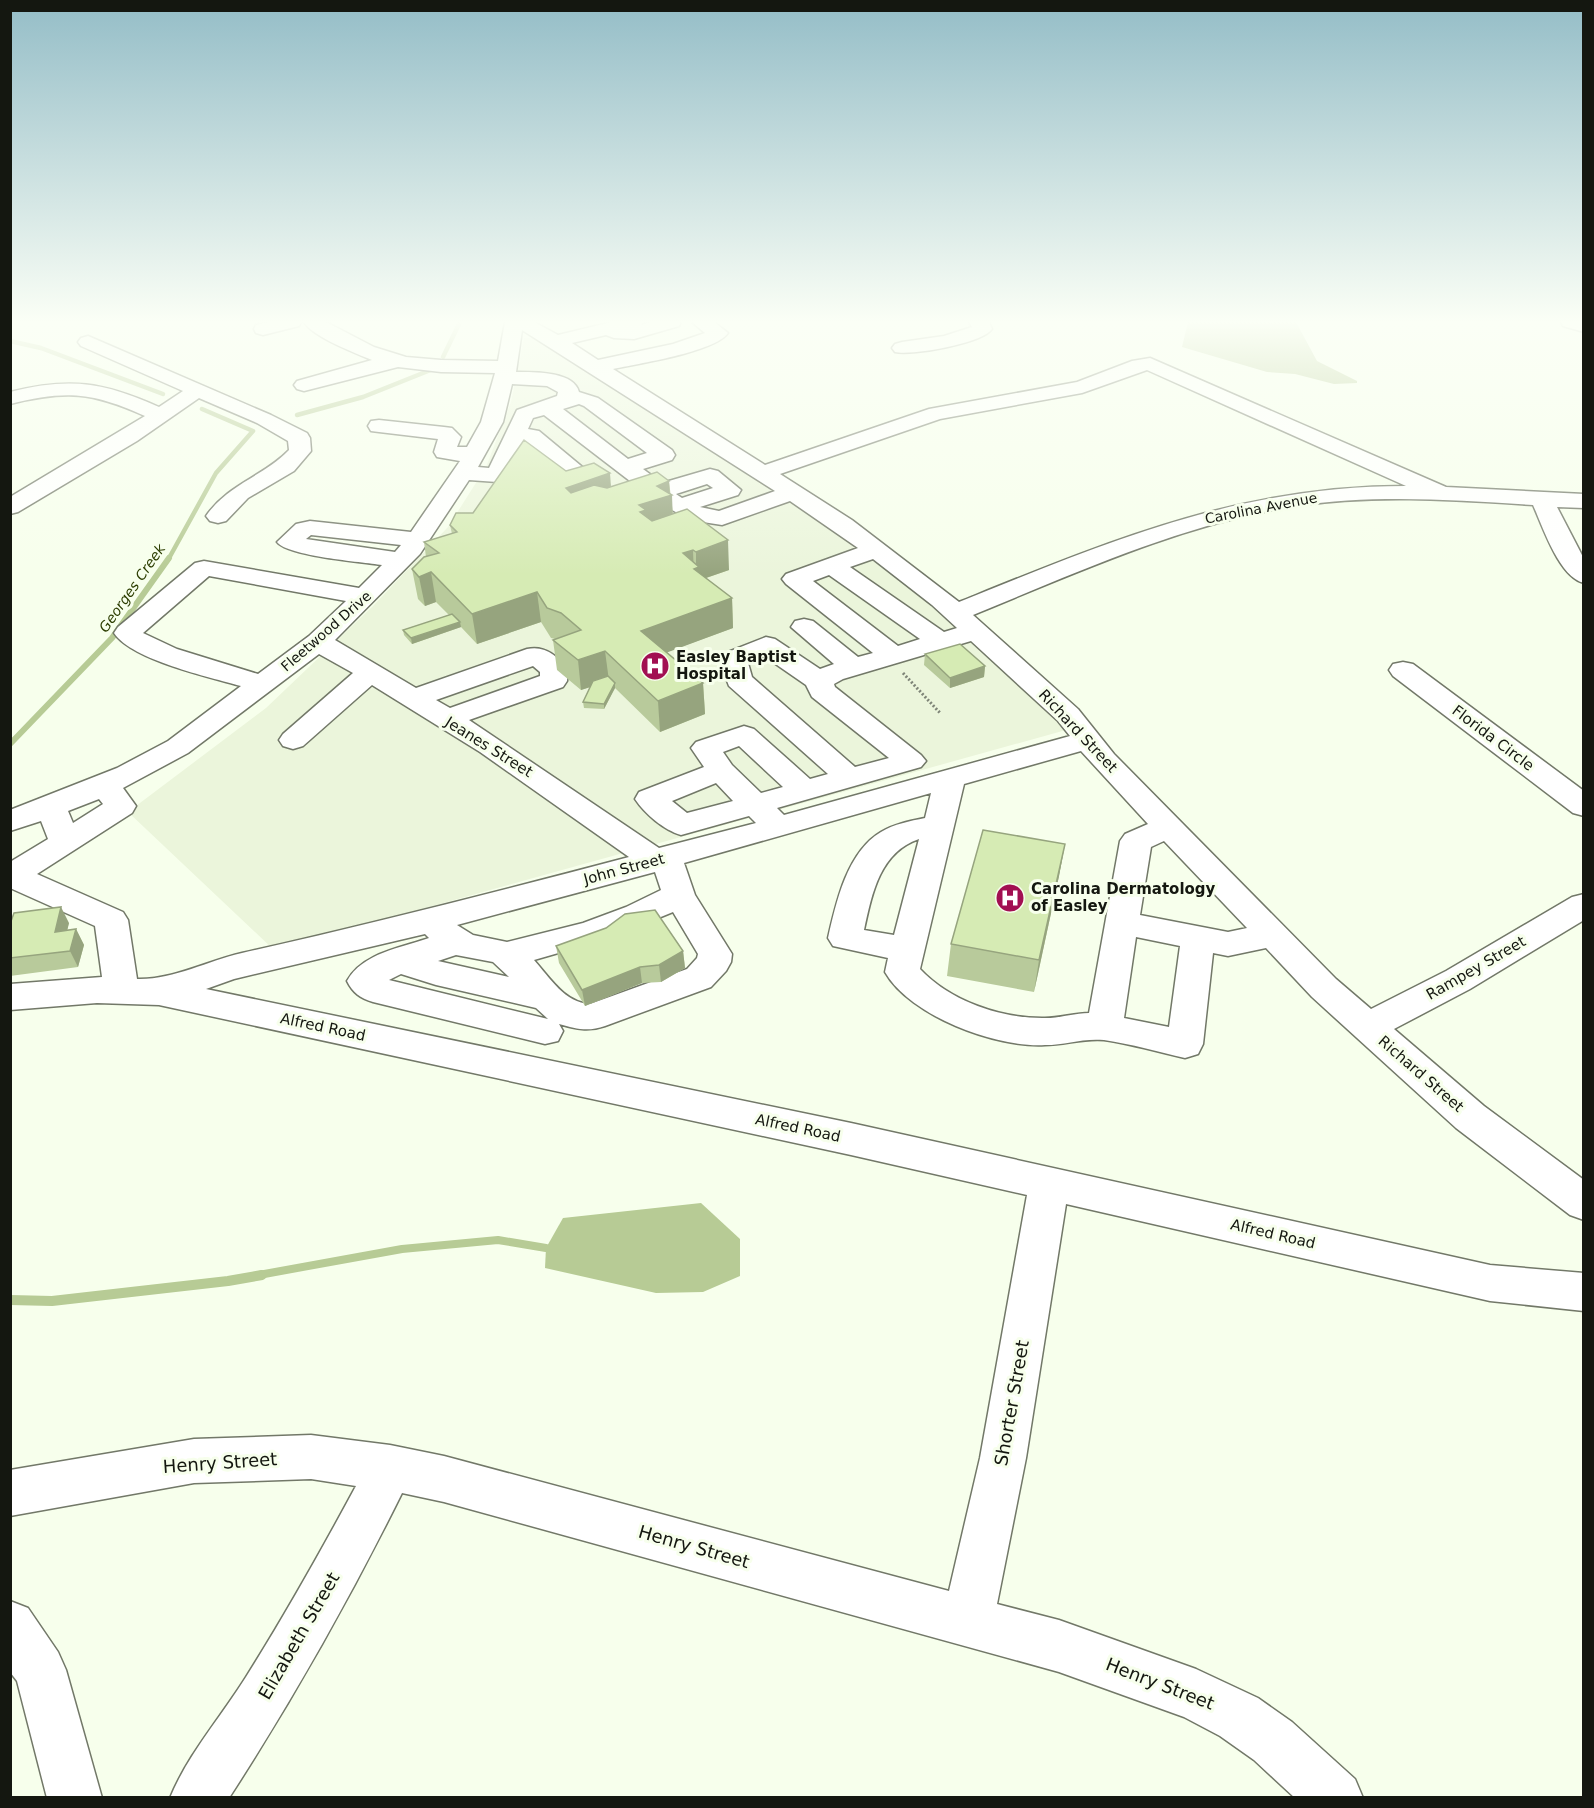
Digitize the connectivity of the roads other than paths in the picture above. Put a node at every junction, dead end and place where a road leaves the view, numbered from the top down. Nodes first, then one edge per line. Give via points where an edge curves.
1 (141, 406) edge
2 (173, 406) edge
3 (235, 406) edge
4 (496, 406) edge
5 (547, 406) edge
6 (561, 406) edge
7 (597, 406) edge
8 (651, 406) edge
9 (973, 406) edge
10 (1246, 406) edge
11 (160, 415) junction
12 (379, 426) dead end
13 (515, 434) junction
14 (681, 462) dead end
15 (469, 464) junction
16 (632, 471) junction
17 (763, 473) junction
18 (497, 475) junction
19 (660, 491) junction
20 (793, 492) junction
21 (1444, 494) junction
22 (1542, 500) junction
23 (1584, 501) edge
24 (681, 506) junction
25 (10, 507) edge
26 (218, 516) dead end
27 (418, 540) junction
28 (877, 549) junction
29 (401, 560) junction
30 (832, 566) junction
31 (1584, 576) edge
32 (365, 597) junction
33 (966, 622) junction
34 (804, 627) dead end
35 (318, 642) junction
36 (940, 642) junction
37 (891, 656) junction
38 (854, 667) junction
39 (1403, 670) dead end
40 (377, 675) junction
41 (819, 681) junction
42 (263, 684) junction
43 (411, 699) junction
44 (446, 719) junction
45 (293, 740) dead end
46 (1088, 740) junction
47 (721, 771) junction
48 (850, 778) junction
49 (950, 779) junction
50 (104, 785) junction
51 (805, 791) junction
52 (756, 804) junction
53 (1584, 806) edge
54 (51, 807) junction
55 (10, 821) edge
56 (939, 825) junction
57 (1169, 826) junction
58 (778, 827) junction
59 (65, 842) junction
60 (661, 859) junction
61 (11, 877) edge
62 (679, 895) junction
63 (1584, 905) edge
64 (1122, 923) junction
65 (443, 931) junction
66 (1273, 935) junction
67 (1198, 938) junction
68 (908, 950) junction
69 (507, 954) junction
70 (121, 991) junction
71 (159, 992) junction
72 (10, 997) edge
73 (553, 1015) junction
74 (1104, 1027) junction
75 (1367, 1027) junction
76 (512, 1067) junction
77 (1049, 1184) junction
78 (1584, 1203) edge
79 (1584, 1292) edge
80 (390, 1468) junction
81 (10, 1493) edge
82 (968, 1620) junction
83 (10, 1626) edge
84 (75, 1797) edge
85 (197, 1797) edge
86 (1336, 1797) edge

1 - 11 street
2 - 11 street
3 - 26 street via 299,438 300,451 286,466 240,493
4 - 15 street, Fleetwood Drive
5 - 13 street via 524,414
6 - 16 street
7 - 16 street via 664,455
8 - 17 street, Richard Street via 714,452
9 - 17 street via 936,413
10 - 21 street
11 - 25 street
12 - 15 street via 444,433 450,437 445,452
13 - 18 street
13 - 18 street via 531,436 584,480
14 - 16 street
15 - 18 street
15 - 27 street, Fleetwood Drive
16 - 19 street
17 - 20 street, Richard Street
19 - 24 street
19 - 24 street via 710,476 730,490
20 - 24 street via 722,518 695,516
20 - 28 street, Richard Street
21 - 22 street, Carolina Avenue
21 - 33 street, Carolina Avenue via 1349,494 1298,499 1202,519 1140,538
22 - 23 street, Carolina Avenue
22 - 31 street via 1568,556
27 - 29 street, Fleetwood Drive
27 - 29 street via 310,528 289,542
28 - 30 street
28 - 33 street, Richard Street
29 - 32 street, Fleetwood Drive
30 - 36 street
30 - 37 street via 795,579
32 - 35 street, Fleetwood Drive
32 - 42 street via 204,568 127,633 130,639 161,653
33 - 36 street, Carolina Avenue
33 - 46 street, Richard Street via 1068,715
34 - 38 street
35 - 40 street, Jeanes Street
35 - 42 street, Fleetwood Drive
36 - 37 street, Carolina Avenue
37 - 38 street, Carolina Avenue
38 - 41 street, Carolina Avenue
39 - 53 street, Florida Circle
40 - 43 street, Jeanes Street
40 - 45 street via 358,680 350,692
41 - 48 street via 822,691 910,761
41 - 48 street via 766,645 733,660 739,680
42 - 50 street, Fleetwood Drive via 178,747
43 - 44 street, Jeanes Street
43 - 44 street via 537,655 554,670 553,681
44 - 60 street, Jeanes Street
46 - 49 street, John Street
46 - 57 street, Richard Street
47 - 51 street via 706,748 744,735
47 - 52 street
47 - 52 street via 650,799 681,825
48 - 51 street
49 - 56 street
49 - 58 street, John Street
50 - 54 street, Fleetwood Drive
50 - 59 street via 121,806
51 - 52 street
52 - 58 street
54 - 55 street, Fleetwood Drive
54 - 59 street
56 - 68 street
56 - 68 street via 909,831 873,854 850,916 845,938
57 - 64 street via 1136,841
57 - 66 street, Richard Street
58 - 60 street, John Street
59 - 61 street
60 - 62 street
60 - 65 street, John Street
61 - 70 street via 111,920
62 - 69 street via 608,927
62 - 73 street via 715,954 708,970 684,985 592,1017
63 - 75 street, Rampey Street via 1458,980
64 - 67 street
64 - 74 street
65 - 69 street via 483,950
65 - 71 street, John Street via 376,935 230,968
65 - 73 street via 438,950 377,968 364,981 373,989
66 - 67 street via 1228,944
66 - 75 street, Richard Street
67 - 74 street via 1185,1044
68 - 74 street via 902,972 912,985 974,1017 1004,1027 1044,1032
69 - 73 street
70 - 71 street, Alfred Road
70 - 72 street, Alfred Road
71 - 76 street, Alfred Road
73 - 76 street
75 - 78 street, Richard Street via 1470,1117
76 - 77 street, Alfred Road
77 - 79 street, Alfred Road via 1490,1284
77 - 82 street, Shorter Street via 1003,1458
80 - 81 street, Henry Street via 311,1457 194,1461
80 - 82 street, Henry Street
80 - 85 street, Elizabeth Street via 339,1568 270,1687
82 - 86 street, Henry Street via 1059,1646 1196,1695 1239,1717 1273,1741
83 - 84 street via 40,1670

